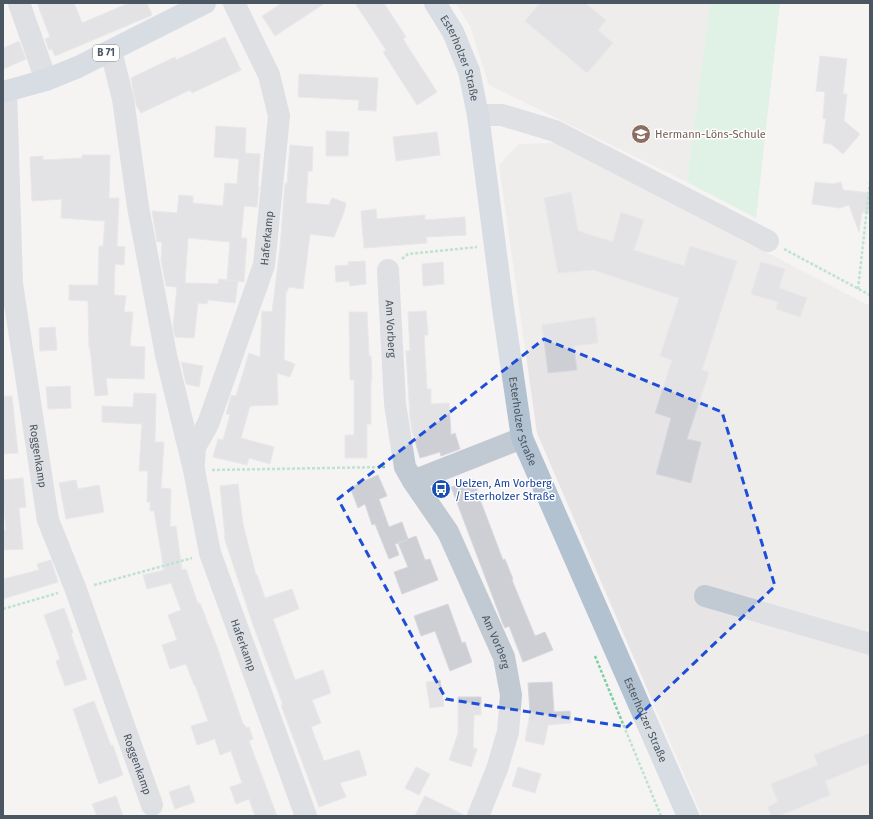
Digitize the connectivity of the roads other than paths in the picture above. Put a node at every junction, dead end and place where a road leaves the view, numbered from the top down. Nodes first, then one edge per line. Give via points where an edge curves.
1 (19, 3) edge
2 (205, 3) edge
3 (234, 3) edge
4 (435, 3) edge
5 (111, 50) junction
6 (46, 80) junction
7 (4, 91) edge
8 (478, 115) junction
9 (768, 241) road end
10 (388, 270) road end
11 (522, 438) junction
12 (194, 470) junction
13 (409, 474) junction
14 (705, 596) dead end
15 (870, 644) edge
16 (152, 805) dead end
17 (306, 816) edge
18 (478, 816) edge
19 (688, 816) edge

1 - 6 street
2 - 5 main road, B 71
3 - 12 street, Haferkamp via 269,75 279,116 264,265 208,424 195,447
4 - 8 main road, Esterholzer Straße via 453,32 466,64
5 - 6 main road, B 71
5 - 12 street, Haferkamp via 123,100 138,208 166,355
6 - 7 main road, B 71
7 - 16 street, Roggenkamp via 12,284 48,520 76,590
8 - 9 street, Esterholzer Straße via 502,115 555,131
8 - 11 main road, Esterholzer Straße
10 - 13 street, Am Vorberg via 395,404
11 - 13 street
11 - 19 main road, Esterholzer Straße
12 - 17 street, Haferkamp via 210,553
13 - 18 street, Am Vorberg via 448,532 506,664 511,695 508,732 497,769
14 - 15 street

